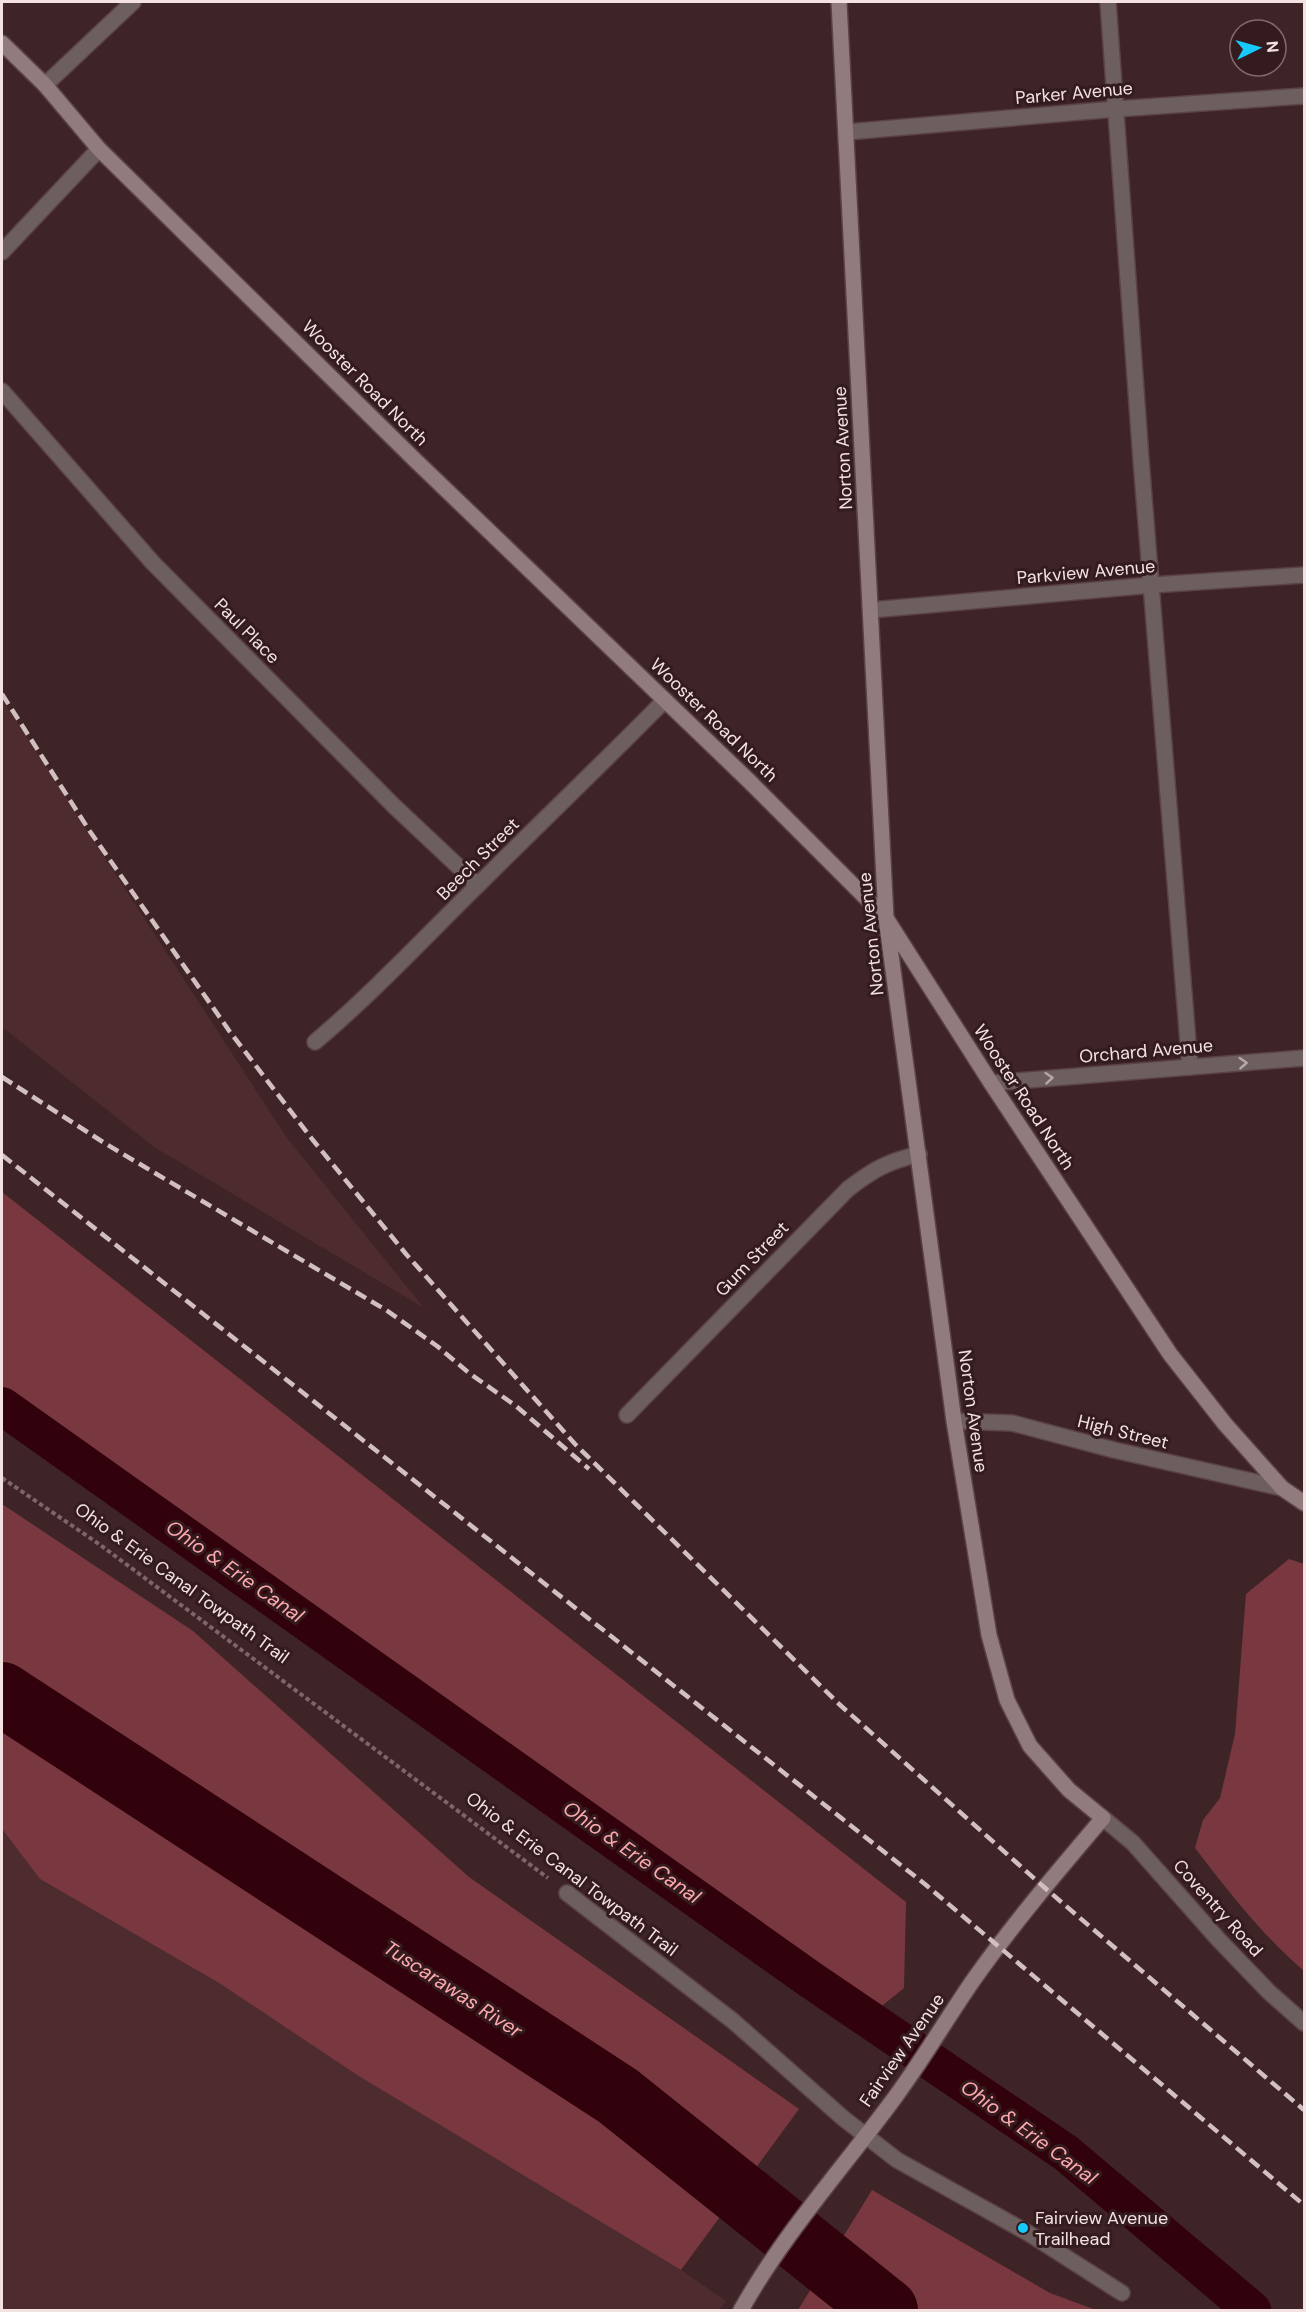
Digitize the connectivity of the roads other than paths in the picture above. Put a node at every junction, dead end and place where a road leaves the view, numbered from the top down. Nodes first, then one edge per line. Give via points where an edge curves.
1 (133, 2) edge
2 (839, 2) edge
3 (1108, 2) edge
4 (2, 43) edge
5 (45, 85) junction
6 (1305, 96) edge
7 (1116, 109) junction
8 (847, 132) junction
9 (99, 149) junction
10 (2, 252) edge
11 (2, 391) edge
12 (1305, 575) edge
13 (1152, 585) junction
14 (871, 610) junction
15 (665, 700) junction
16 (478, 885) junction
17 (886, 918) junction
18 (315, 1042) dead end
19 (1305, 1058) edge
20 (1190, 1067) junction
21 (991, 1083) junction
22 (919, 1154) junction
23 (627, 1415) dead end
24 (954, 1421) junction
25 (1282, 1488) junction
26 (1305, 1503) edge
27 (1103, 1818) junction
28 (567, 1893) road end
29 (1305, 2023) edge
30 (866, 2136) junction
31 (1122, 2293) dead end
32 (741, 2310) edge

1 - 5 street
2 - 8 main road, Norton Avenue
3 - 7 street
4 - 5 main road, Wooster Road North
5 - 9 main road, Wooster Road North
6 - 7 street, Parker Avenue
7 - 8 street, Parker Avenue
7 - 13 street
8 - 14 main road, Norton Avenue
9 - 10 street
9 - 15 main road, Wooster Road North
11 - 16 street, Paul Place via 153,563 394,806
12 - 13 street, Parkview Avenue
13 - 14 street, Parkview Avenue
13 - 20 street
14 - 17 main road, Norton Avenue
15 - 16 street, Beech Street
15 - 17 main road, Wooster Road North
16 - 18 street, Beech Street via 403,963
17 - 21 main road, Wooster Road North
17 - 22 main road, Norton Avenue
20 -> 19 street, Orchard Avenue
21 -> 20 street, Orchard Avenue
21 - 25 main road, Wooster Road North via 1170,1354
22 - 23 street, Gum Street via 879,1167 848,1189
22 - 24 main road, Norton Avenue
24 - 25 street, High Street via 1012,1423
24 - 27 main road, Norton Avenue via 989,1635 1007,1700 1030,1746 1069,1790
25 - 26 main road, Wooster Road North
27 - 29 street, Coventry Road via 1133,1843 1269,1992
27 - 30 main road, Fairview Avenue via 973,1981
28 - 30 street, Ohio & Erie Canal Towpath Trail via 733,2021
30 - 31 street, Ohio & Erie Canal Towpath Trail via 897,2160 1028,2233
30 - 32 main road, Fairview Avenue via 799,2221

